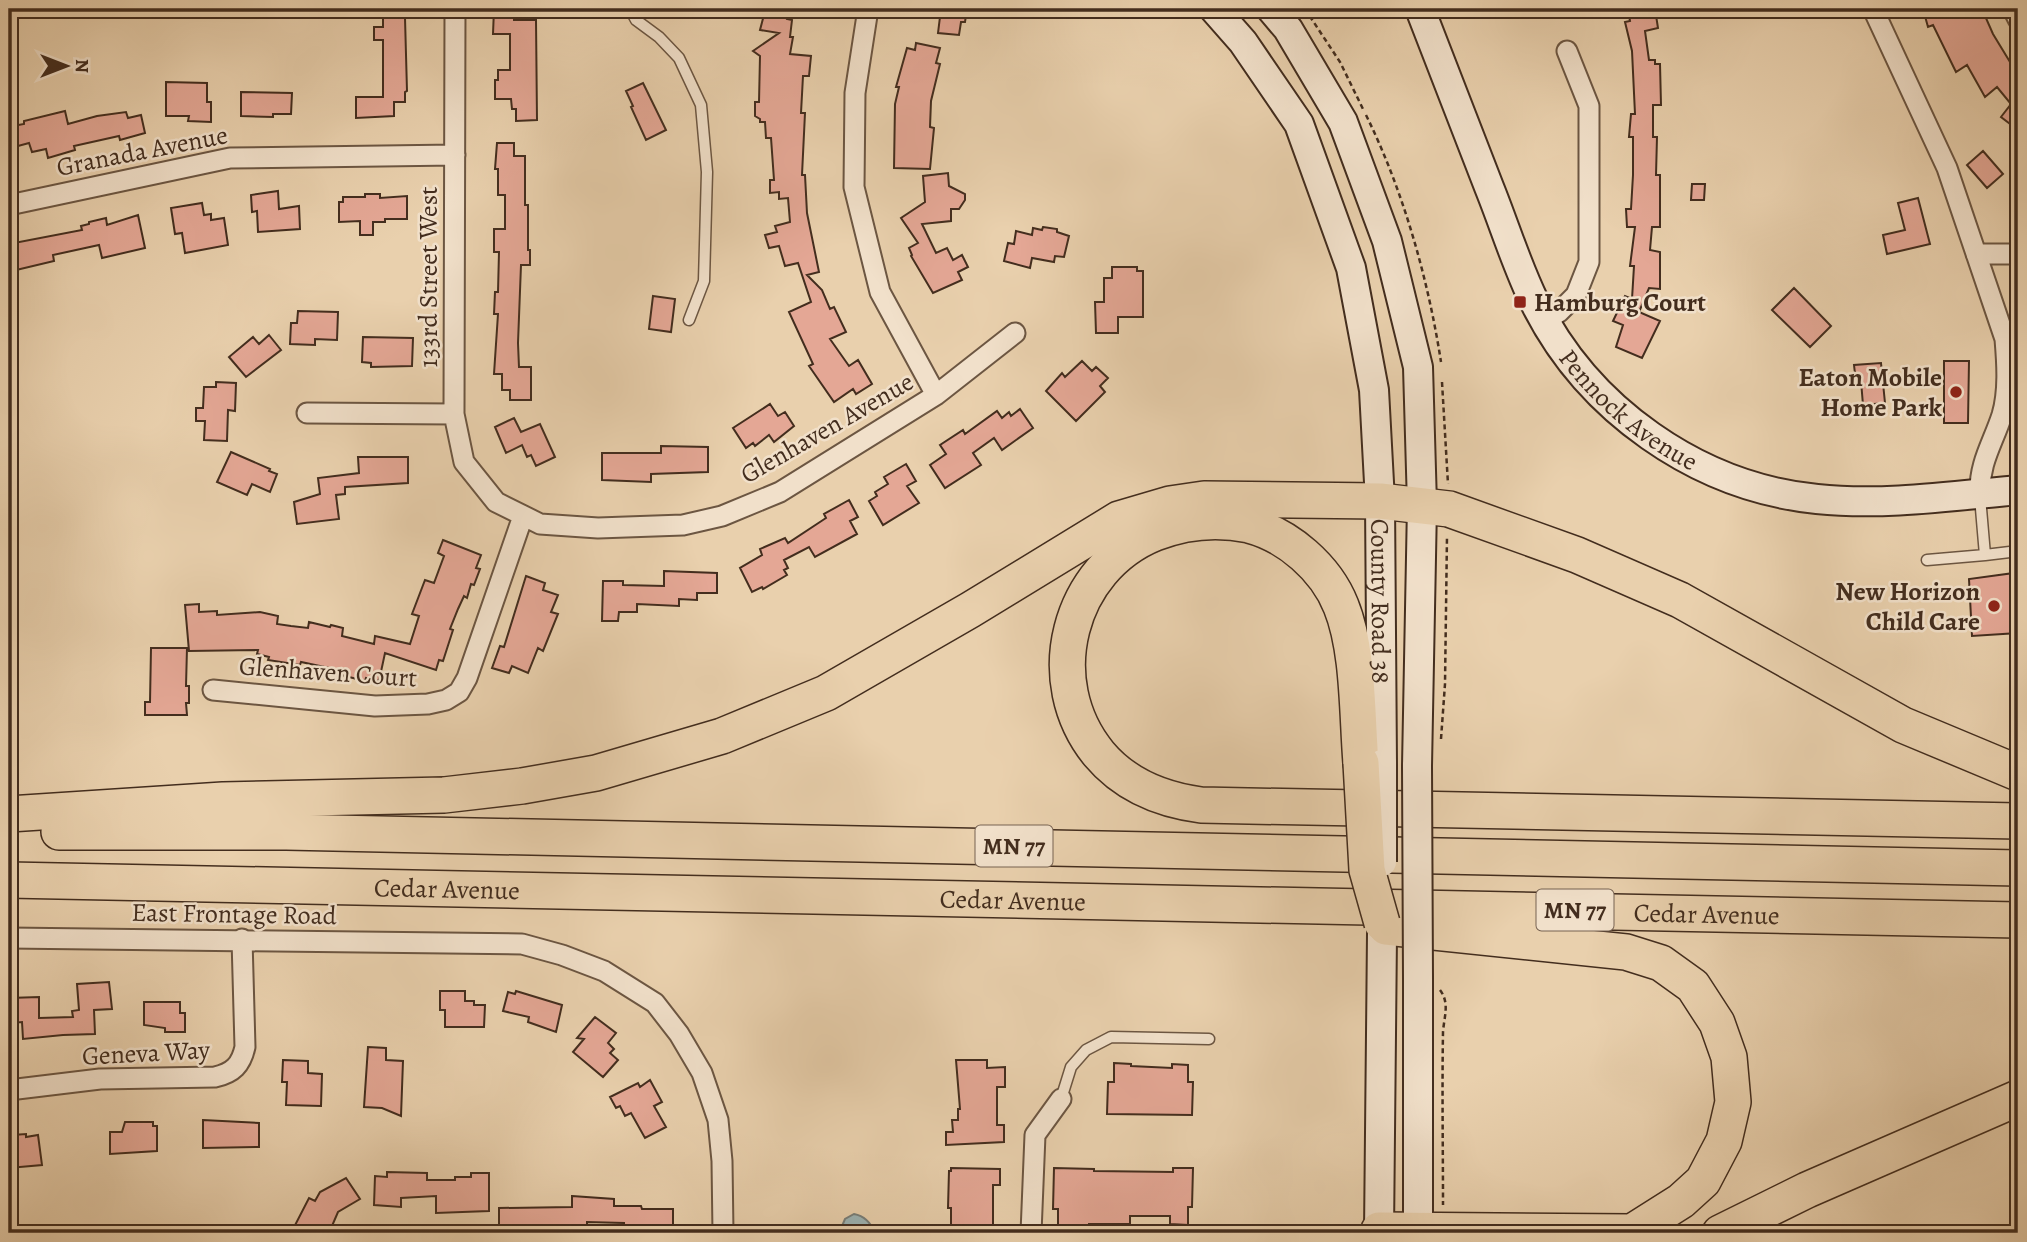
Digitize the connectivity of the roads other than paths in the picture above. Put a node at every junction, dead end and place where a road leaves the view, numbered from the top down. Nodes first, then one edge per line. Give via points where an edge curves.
1 (455, 9) edge
2 (630, 9) edge
3 (868, 9) edge
4 (1214, 9) edge
5 (1271, 9) edge
6 (1420, 9) edge
7 (1872, 9) edge
8 (2013, 9) edge
9 (2018, 19) edge
10 (1567, 51) dead end
11 (455, 155) junction
12 (9, 205) edge
13 (1976, 254) junction
14 (2018, 254) edge
15 (689, 320) dead end
16 (1545, 321) junction
17 (1014, 333) dead end
18 (936, 395) junction
19 (307, 413) dead end
20 (454, 414) junction
21 (2018, 491) edge
22 (1980, 493) junction
23 (1380, 501) junction
24 (1422, 505) junction
25 (523, 516) junction
26 (2018, 551) edge
27 (1985, 555) junction
28 (1927, 560) dead end
29 (213, 690) dead end
30 (1371, 764) junction
31 (2018, 772) edge
32 (9, 814) edge
33 (2018, 821) edge
34 (9, 832) edge
35 (2018, 868) edge
36 (9, 880) edge
37 (1132, 901) junction
38 (2018, 920) edge
39 (1382, 923) joint
40 (9, 938) edge
41 (243, 939) junction
42 (1209, 1039) dead end
43 (9, 1090) edge
44 (2018, 1098) edge
45 (1061, 1099) joint
46 (1379, 1231) edge
47 (1426, 1231) edge
48 (723, 1233) edge
49 (1031, 1233) edge
50 (1720, 1233) edge

1 - 11 street, 133rd Street West
2 - 15 lane via 636,20 679,58 701,105 707,172 704,281
3 - 18 street via 855,93 854,187 880,292
4 - 23 main road, County Road 38 via 1299,124 1351,268 1374,390
5 - 24 main road, County Road 38 via 1288,29 1343,122 1387,241 1418,367
6 - 16 main road, Pennock Avenue
7 - 13 street via 1947,168
8 - 9 street
10 - 16 street via 1589,106 1588,262 1576,295
11 - 12 street, Granada Avenue via 230,158
11 - 20 street, 133rd Street West
13 - 14 street
13 - 22 street via 2005,339 2007,367 2003,413 1979,474
16 - 22 main road, Pennock Avenue via 1586,380 1613,406 1685,458 1726,477 1781,493 1840,501
17 - 18 street, Glenhaven Avenue
18 - 25 street, Glenhaven Avenue via 780,492 722,516 683,525 598,528 540,524
19 - 20 street
20 - 25 street, 133rd Street West via 464,462 496,502
21 - 22 main road, Pennock Avenue
22 - 27 lane
23 - 24 highway
23 - 30 main road, County Road 38
23 - 32 highway via 1204,499 1119,519 825,693 722,736 596,773 444,795 223,800
24 - 31 highway via 1449,509 1577,555 1680,600 1903,725
24 - 47 main road, County Road 38, bridge via 1417,766 1427,982
25 - 29 street, Glenhaven Court via 467,678 459,692 446,700 375,706
26 - 27 lane
27 - 28 lane
30 - 33 highway via 1342,606 1309,559 1286,542 1262,528 1231,521 1175,526 1140,539 1094,579 1070,632 1067,664 1081,724 1099,754 1125,777 1174,801
30 - 39 highway, bridge via 1367,870
34 - 35 highway, Cedar Avenue / MN 77 via 286,832
36 - 37 highway, Cedar Avenue / MN 77
37 - 38 highway, Cedar Avenue / MN 77
37 - 47 highway via 1626,952 1661,963 1692,986 1717,1023 1729,1057 1733,1102 1724,1141 1703,1181 1632,1232
39 - 46 main road
40 - 41 street, East Frontage Road
41 - 43 street, Geneva Way via 245,1047 236,1069 215,1077 100,1079
41 - 48 street, East Frontage Road via 522,944 604,971 655,1003 702,1073 718,1120
42 - 45 lane via 1111,1037 1086,1050 1071,1067
44 - 50 highway
45 - 49 street via 1035,1135
46 - 47 highway

